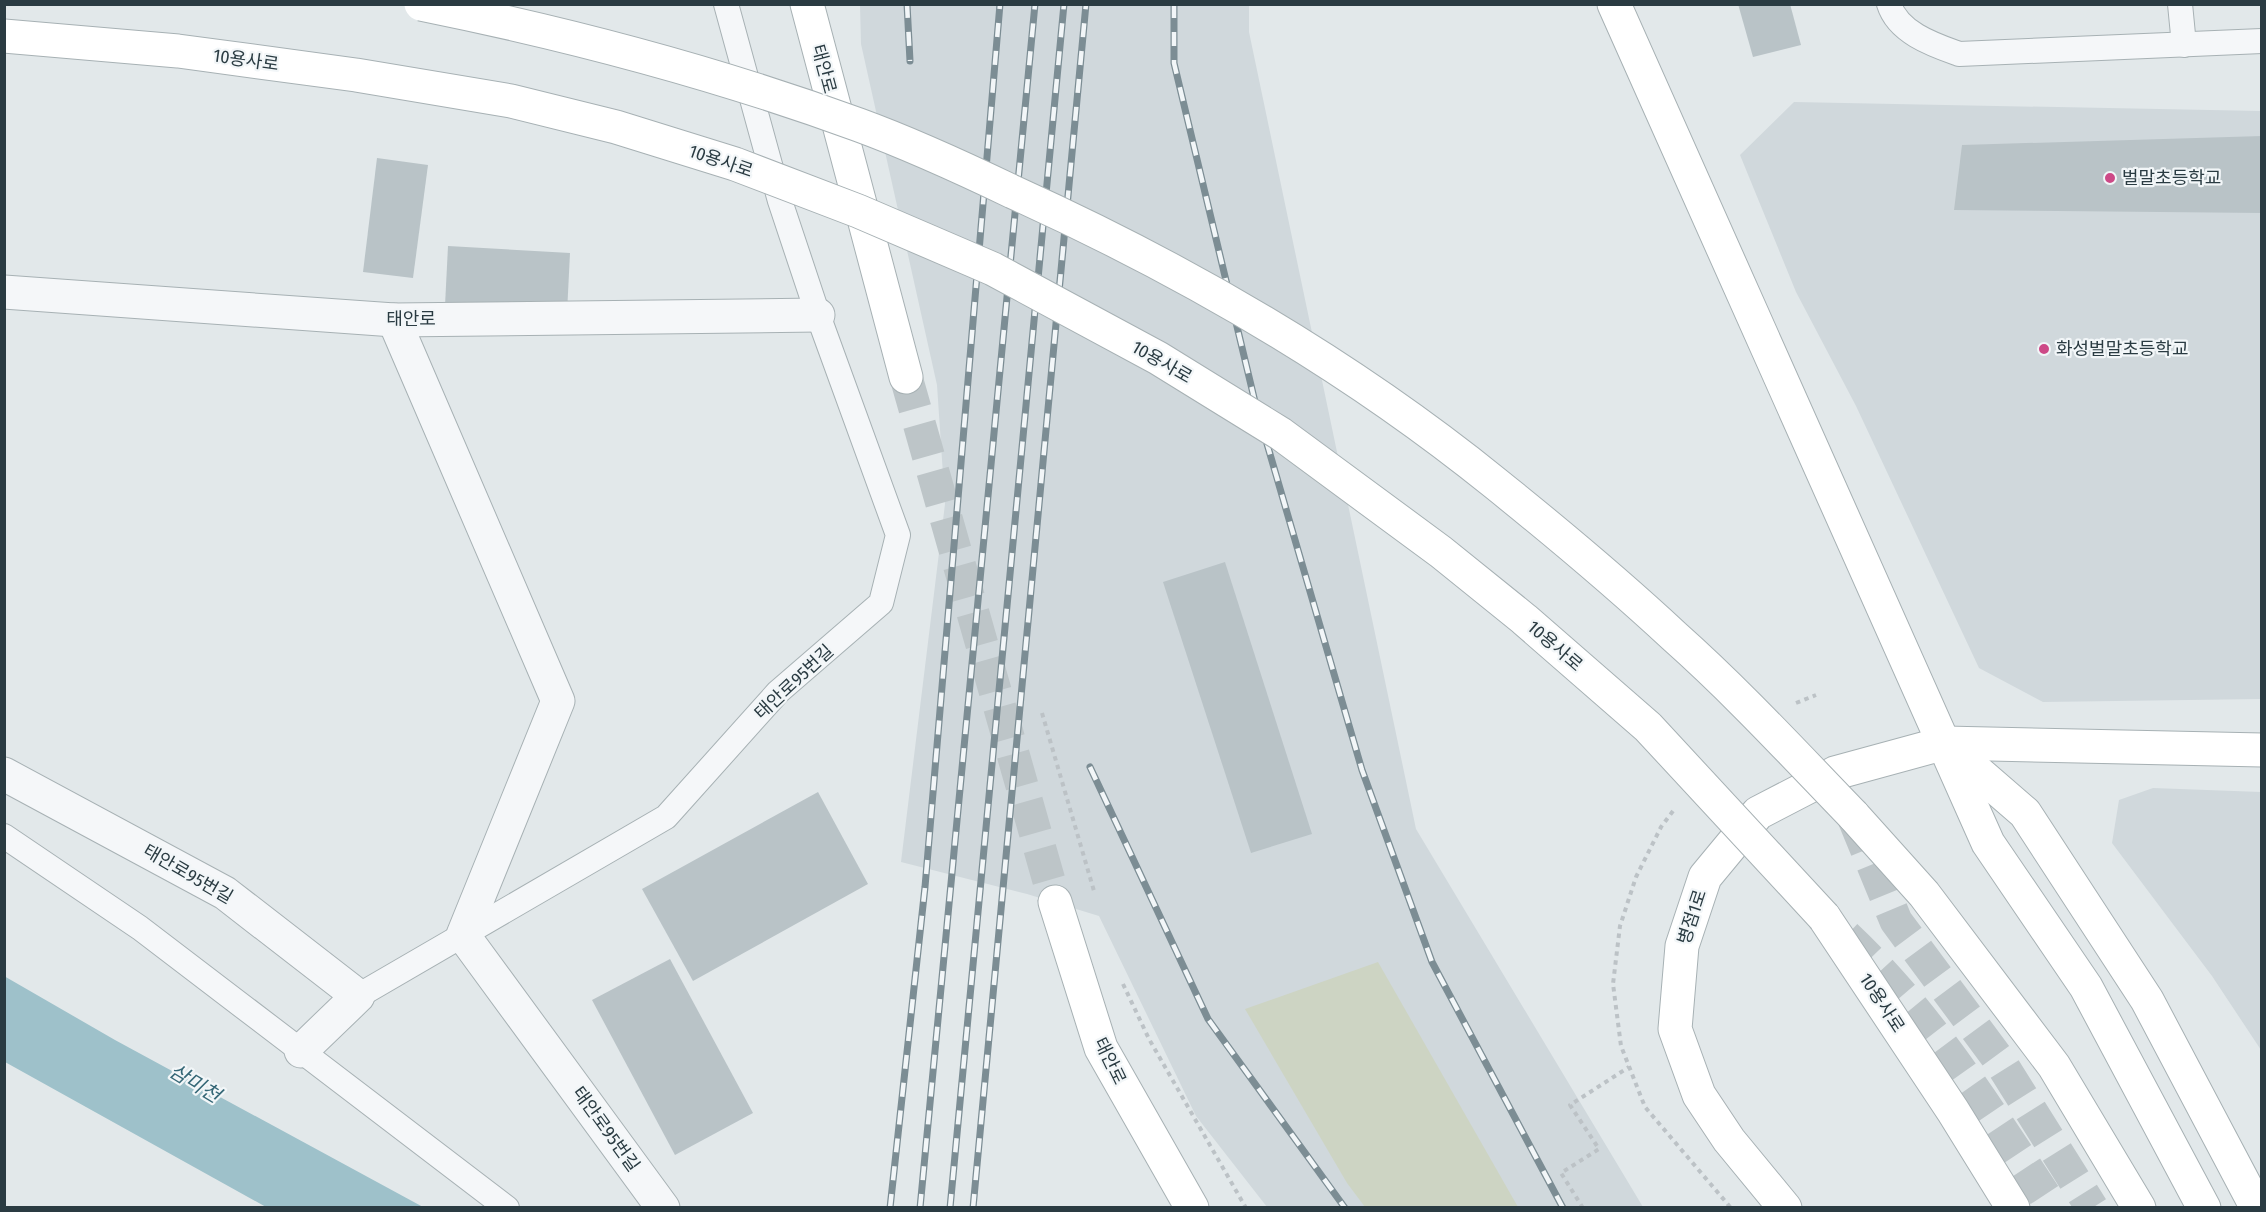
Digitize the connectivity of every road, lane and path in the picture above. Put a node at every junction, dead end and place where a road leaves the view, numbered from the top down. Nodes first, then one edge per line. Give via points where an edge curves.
1 (421, 4) edge
2 (726, 4) edge
3 (807, 4) edge
4 (1614, 4) edge
5 (1889, 4) edge
6 (2180, 4) edge
7 (4, 36) edge
8 (2262, 41) edge
9 (2184, 45) junction
10 (4, 292) edge
11 (818, 315) junction
12 (394, 320) junction
13 (906, 377) tunnel mouth
14 (1042, 713) dead end
15 (1945, 743) junction
16 (2262, 750) edge
17 (4, 774) edge
18 (4, 836) edge
19 (1095, 896) dead end
20 (1055, 902) tunnel mouth
21 (463, 935) junction
22 (1119, 974) dead end
23 (357, 996) junction
24 (301, 1051) junction
25 (1629, 1067) dead end
26 (507, 1208) edge
27 (663, 1208) edge
28 (1192, 1208) edge
29 (1246, 1208) edge
30 (1583, 1208) edge
31 (1785, 1208) edge
32 (2013, 1208) edge
33 (2139, 1208) edge
34 (2204, 1208) edge
35 (2257, 1208) edge

1 - 33 street, bridge via 519,24 648,58 860,125 1087,225 1309,351 1404,414 1493,481 1675,636 1852,815 1924,894 2054,1066
2 - 11 lane, 태안로95번길 via 780,201
3 - 13 street, 태안로
4 - 15 street
5 - 9 lane via 1892,15 1920,38 1959,54
6 - 9 lane
7 - 32 street, 10용사로, bridge via 178,51 356,75 511,101 616,127 858,211 982,264 1158,358 1281,434 1422,538 1524,619 1648,727 1824,917
8 - 9 lane
10 - 12 street, 태안로
11 - 12 street, 태안로
11 - 21 lane, 태안로95번길 via 898,535 881,603 778,692 666,817
12 - 21 street via 558,701
14 - 19 path
15 - 16 street, 병점1로
15 - 31 street, 병점1로 via 1835,773 1758,813 1705,877 1682,946 1675,1029 1699,1095 1729,1140
15 - 34 street via 1988,843 2086,987
15 - 35 street via 2025,813 2148,1000
17 - 23 street, 태안로95번길 via 225,893
18 - 24 lane via 140,928
20 - 28 street, 태안로 via 1101,1048
21 - 23 lane, 태안로95번길
21 - 27 street, 태안로95번길
22 - 29 path via 1149,1039
23 - 24 street, 태안로95번길
24 - 26 lane
25 - 30 path via 1570,1105 1599,1149 1561,1173

